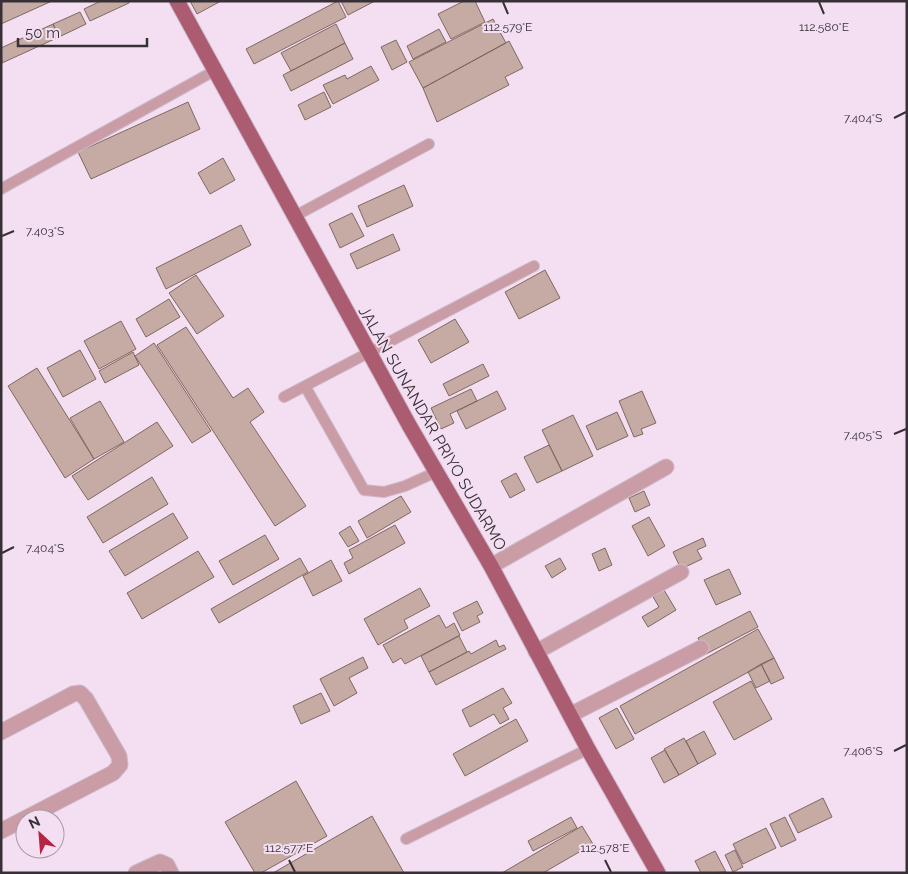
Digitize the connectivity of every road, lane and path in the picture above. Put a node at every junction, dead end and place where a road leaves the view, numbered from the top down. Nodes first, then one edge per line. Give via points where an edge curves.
1 (176, 1) edge
2 (214, 71) junction
3 (429, 144) dead end
4 (1, 189) edge
5 (295, 216) junction
6 (534, 266) dead end
7 (368, 352) junction
8 (305, 386) junction
9 (284, 397) dead end
10 (666, 467) dead end
11 (436, 472) junction
12 (491, 566) junction
13 (681, 572) dead end
14 (701, 648) dead end
15 (536, 652) junction
16 (570, 715) junction
17 (1, 732) edge
18 (588, 749) junction
19 (1, 831) edge
20 (406, 839) dead end
21 (136, 873) edge
22 (171, 873) edge
23 (658, 873) edge

1 - 2 main road, JALAN SUNANDAR PRIYO SUDARMO
2 - 4 lane
2 - 5 main road, JALAN SUNANDAR PRIYO SUDARMO
3 - 5 lane
5 - 7 main road, JALAN SUNANDAR PRIYO SUDARMO
6 - 7 lane
7 - 8 lane
7 - 11 main road, JALAN SUNANDAR PRIYO SUDARMO
8 - 9 lane
8 - 11 lane via 364,490 384,492
10 - 12 street
11 - 12 main road, JALAN SUNANDAR PRIYO SUDARMO
12 - 15 main road, JALAN SUNANDAR PRIYO SUDARMO
13 - 15 street
14 - 16 street
15 - 16 main road, JALAN SUNANDAR PRIYO SUDARMO
16 - 18 main road, JALAN SUNANDAR PRIYO SUDARMO
17 - 19 street via 80,693 119,756 120,765 113,773
18 - 20 lane
18 - 23 main road, JALAN SUNANDAR PRIYO SUDARMO
21 - 22 street via 160,862 167,865

